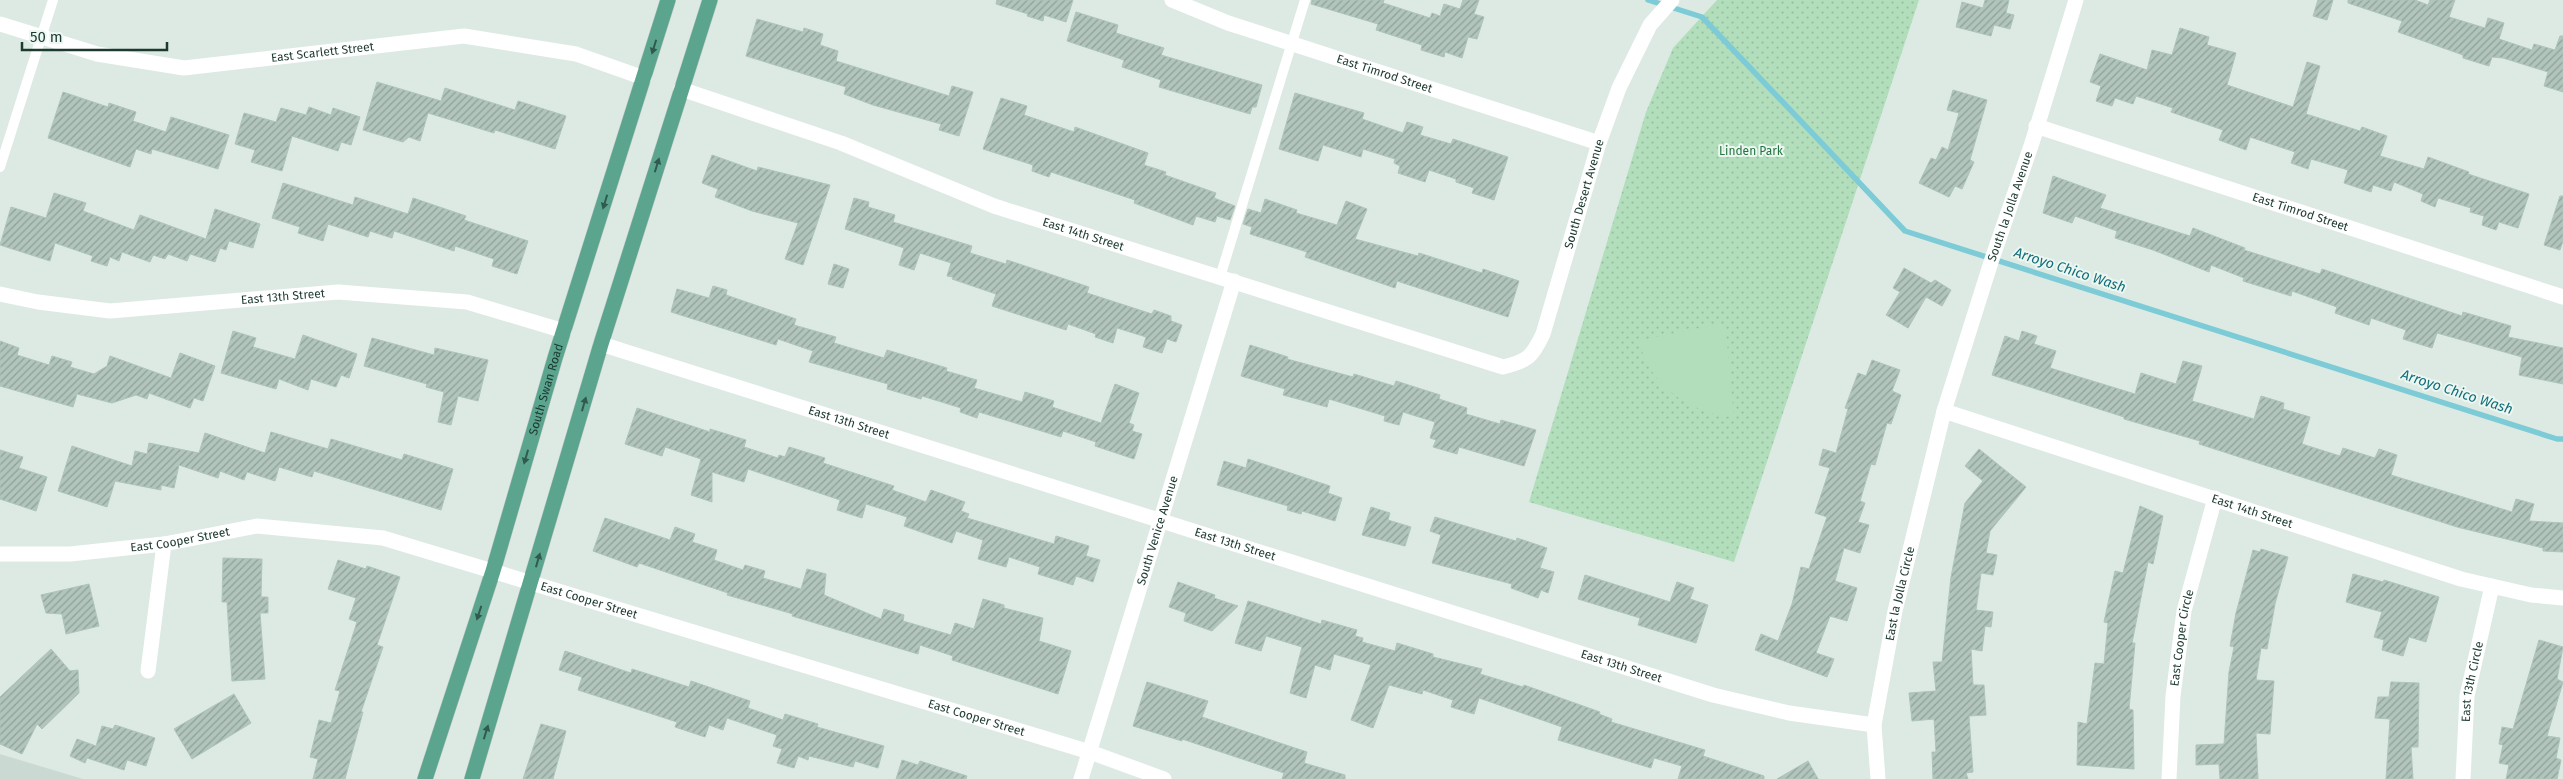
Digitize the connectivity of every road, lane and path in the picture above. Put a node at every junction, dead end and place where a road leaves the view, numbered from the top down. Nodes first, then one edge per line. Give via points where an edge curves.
1 (52, 0) edge
2 (668, 0) edge
3 (710, 0) edge
4 (1172, 0) edge
5 (1305, 0) edge
6 (1672, 0) edge
7 (2076, 0) edge
8 (0, 24) edge
9 (41, 37) junction
10 (1292, 44) junction
11 (644, 78) junction
12 (681, 89) junction
13 (2036, 126) junction
14 (1599, 143) junction
15 (0, 167) edge
16 (1227, 279) junction
17 (0, 294) edge
18 (2563, 297) edge
19 (564, 331) junction
20 (601, 344) junction
21 (1490, 364) joint
22 (1944, 412) junction
23 (2215, 498) junction
24 (1159, 520) junction
25 (164, 544) junction
26 (0, 554) edge
27 (493, 571) junction
28 (532, 584) junction
29 (2492, 586) junction
30 (2563, 598) edge
31 (148, 671) dead end
32 (1874, 725) junction
33 (1090, 752) junction
34 (425, 779) edge
35 (472, 779) edge
36 (1081, 779) edge
37 (1164, 779) edge
38 (1878, 779) edge
39 (2168, 779) edge
40 (2463, 779) edge

1 - 9 lane
2 -> 11 main road, South Swan Road
3 - 12 main road
4 - 10 street, East Timrod Street
5 - 10 lane
6 - 14 street, South Desert Avenue via 1650,25 1619,88
7 - 13 street, South la Jolla Avenue
8 - 9 street, East Scarlett Street
9 - 11 street, East Scarlett Street via 97,54 184,68 464,36 576,54
9 - 15 lane
10 - 14 street, East Timrod Street
10 - 16 lane
11 -> 19 main road, South Swan Road
12 - 16 street, East 14th Street via 840,143 994,206
20 -> 12 main road
13 - 18 street, East Timrod Street
13 - 22 street, South la Jolla Avenue
14 - 21 street, South Desert Avenue via 1534,353 1518,363 1502,367
16 - 21 street, East 14th Street
16 - 24 street, South Venice Avenue
17 - 19 street, East 13th Street via 110,311 338,292 467,302
19 -> 27 main road, South Swan Road
20 - 24 street, East 13th Street
28 -> 20 main road
22 - 23 street, East 14th Street
22 - 32 street, East la Jolla Circle via 1895,611
23 - 29 street, East 14th Street via 2461,579
23 - 39 street, East Cooper Circle via 2184,612 2173,696
24 - 32 street, East 13th Street via 1713,695 1788,713
24 - 33 street, South Venice Avenue
25 - 26 street, East Cooper Street via 70,554
25 - 27 street, East Cooper Street via 257,526 383,538
25 - 31 street
27 - 28 street, East Cooper Street
27 -> 34 main road, South Swan Road
28 - 33 street, East Cooper Street
35 -> 28 main road
29 - 30 street, East 14th Street
29 - 40 street, East 13th Circle via 2467,696
32 - 38 street, East la Jolla Circle
33 - 36 street, South Venice Avenue
33 - 37 street, East Cooper Street

